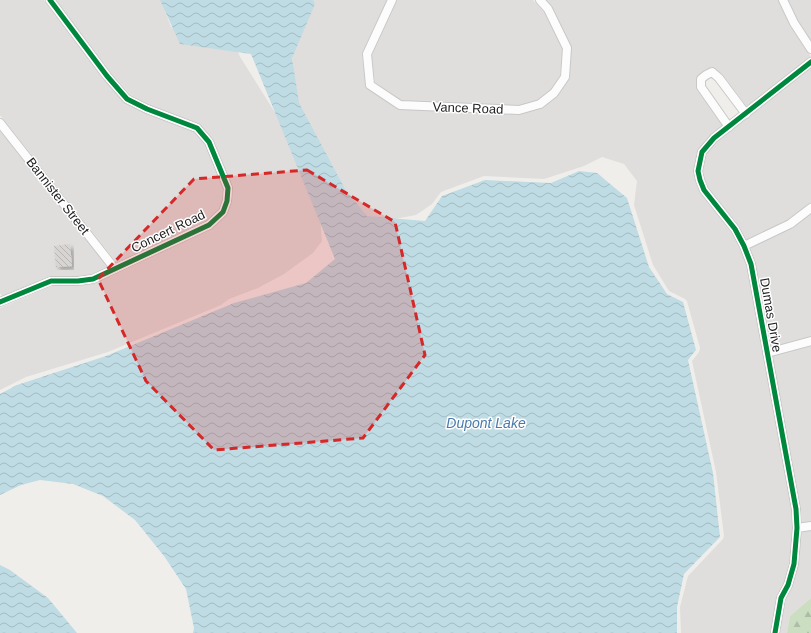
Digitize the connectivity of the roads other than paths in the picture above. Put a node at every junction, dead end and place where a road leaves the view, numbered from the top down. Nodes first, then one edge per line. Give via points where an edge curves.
1 (50, 0) edge
2 (392, 0) edge
3 (540, 0) edge
4 (783, 0) edge
5 (811, 49) edge
6 (811, 62) edge
7 (746, 114) junction
8 (0, 122) edge
9 (729, 127) junction
10 (811, 208) edge
11 (744, 246) junction
12 (115, 269) junction
13 (0, 302) edge
14 (811, 341) edge
15 (767, 353) junction
16 (811, 526) edge
17 (797, 528) junction
18 (775, 633) edge

1 - 12 street, Concert Road via 107,76 127,98 147,109 197,128 210,142 228,188 223,212 209,225
2 - 3 street, Vance Road via 367,54 370,85 400,105 519,110 540,104 554,94 565,77 567,48 548,9
4 - 5 street via 794,24
6 - 7 street, Dumas Drive
7 - 9 street, Dumas Drive
7 - 9 street via 719,78 712,72 706,75 701,79 701,87
8 - 12 street, Bannister Street
9 - 11 street, Dumas Drive via 714,138 702,152 698,171 704,190 735,229
10 - 11 street via 790,224
11 - 15 street, Dumas Drive via 751,264
12 - 13 street, Concert Road via 93,279 51,282
14 - 15 street
15 - 17 street, Dumas Drive via 796,509
16 - 17 street
17 - 18 street, Dumas Drive via 794,564 782,598

